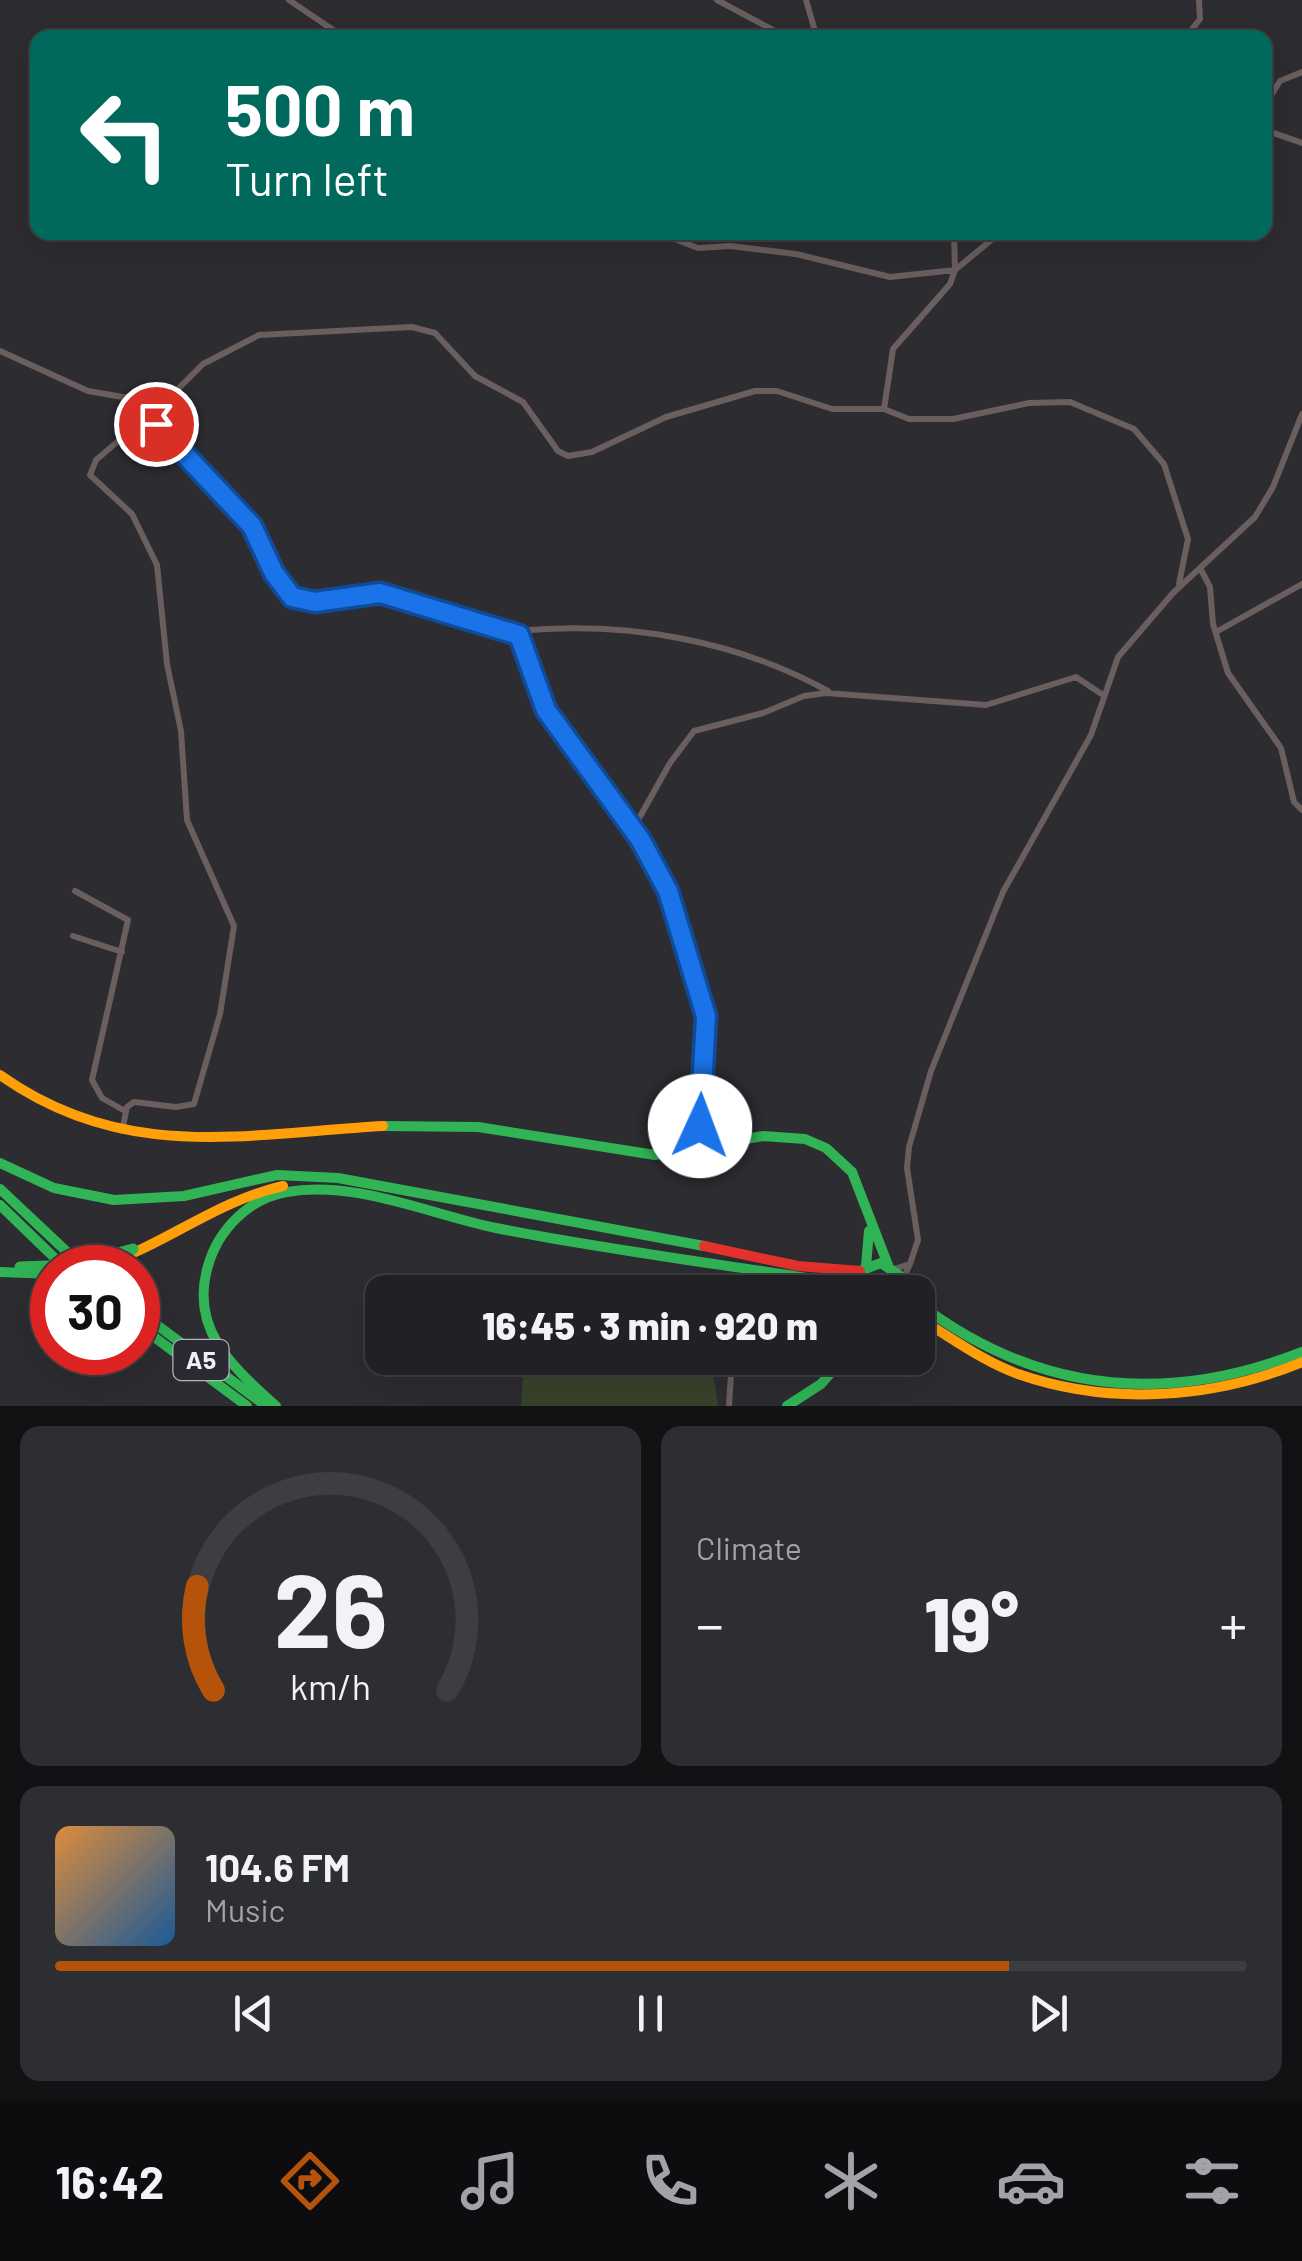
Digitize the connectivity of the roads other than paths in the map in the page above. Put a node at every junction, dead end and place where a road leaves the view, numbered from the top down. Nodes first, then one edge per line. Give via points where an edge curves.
1 (289, 0) edge
2 (717, 0) edge
3 (806, 0) edge
4 (1199, 0) edge
5 (334, 30) edge
6 (773, 30) edge
7 (814, 30) edge
8 (1191, 30) edge
9 (1302, 72) edge
10 (1272, 93) edge
11 (1272, 132) edge
12 (1302, 143) edge
13 (677, 240) edge
14 (954, 240) edge
15 (990, 240) edge
16 (954, 270) junction
17 (0, 351) edge
18 (884, 409) junction
19 (151, 413) junction
20 (1302, 414) edge
21 (1200, 568) junction
22 (1302, 584) edge
23 (1173, 593) junction
24 (516, 631) junction
25 (1216, 632) junction
26 (833, 694) junction
27 (1103, 695) junction
28 (1302, 810) edge
29 (633, 829) junction
30 (75, 890) dead end
31 (73, 936) dead end
32 (122, 952) junction
33 (0, 1076) edge
34 (125, 1110) junction
35 (122, 1131) junction
36 (704, 1148) junction
37 (0, 1163) edge
38 (304, 1175) junction
39 (0, 1188) edge
40 (327, 1188) junction
41 (0, 1205) edge
42 (870, 1218) junction
43 (41, 1245) edge
44 (60, 1245) edge
45 (146, 1245) edge
46 (148, 1245) edge
47 (910, 1264) junction
48 (891, 1267) junction
49 (0, 1268) edge
50 (863, 1268) junction
51 (30, 1270) edge
52 (21, 1271) junction
53 (30, 1272) edge
54 (790, 1275) edge
55 (860, 1275) edge
56 (895, 1275) edge
57 (907, 1275) edge
58 (935, 1314) edge
59 (160, 1328) edge
60 (935, 1328) edge
61 (160, 1341) edge
62 (1302, 1352) edge
63 (1302, 1362) edge
64 (731, 1375) edge
65 (830, 1375) edge
66 (1133, 1400) edge
67 (247, 1406) edge
68 (266, 1406) edge
69 (276, 1406) edge
70 (728, 1406) edge
71 (787, 1406) edge

1 - 5 street
2 - 6 street
3 - 7 street
4 - 8 street via 1202,14
9 - 10 street via 1280,81
11 - 12 street
13 - 16 street via 698,248 796,254 890,277
14 - 16 street
15 - 16 street
16 - 18 street via 939,300 893,348
17 - 19 street via 88,391 140,400
18 - 19 street via 832,409 755,391 568,456 531,410 475,376 435,333 402,326 260,335 203,364
18 - 23 street via 909,419 953,420 1029,403 1070,402 1134,429 1164,464 1188,539 1184,578
19 - 24 street via 160,431 257,532 292,597 315,602 380,593
19 - 34 street via 96,460 90,475 136,520 158,566 187,820 234,932 194,1104 134,1102
20 - 21 street via 1266,501
21 - 23 street
21 - 25 street via 1210,586
22 - 25 street
23 - 27 street via 1118,658
24 - 26 street via 606,628 714,644 785,666
24 - 29 street via 546,710
25 - 28 street via 1234,686 1282,748 1294,802
26 - 27 street via 986,705 1076,677
26 - 29 street via 814,693 694,731
27 - 47 street via 1092,735 1004,892 931,1071 908,1156 918,1240
29 - 36 street via 668,891 704,1002
30 - 32 street via 128,920
31 - 32 street
32 - 34 street via 92,1080 102,1098
33 - 35 main road via 58,1110
34 - 35 street
35 - 36 main road via 190,1139 452,1125 639,1154
36 - 42 main road via 776,1135 818,1143 858,1178
37 - 38 main road via 54,1188 114,1200 173,1198
38 - 45 main road via 232,1193
38 - 50 main road via 605,1225 798,1266
39 - 44 main road
40 - 46 main road via 286,1186 242,1196
40 - 54 main road via 454,1219
40 - 69 main road via 257,1202 228,1228 206,1267 204,1316 221,1358
41 - 43 main road
42 - 48 main road
42 - 50 main road
47 - 48 street
47 - 57 street
48 - 50 main road
48 - 56 main road
49 - 52 main road
50 - 55 main road
51 - 52 main road, bridge
52 - 53 main road
58 - 62 main road via 1008,1361 1076,1378 1191,1384 1240,1376
59 - 68 main road, A5
60 - 66 main road via 1017,1374
61 - 67 main road, A5
63 - 66 main road via 1222,1390
64 - 70 street
65 - 71 main road

